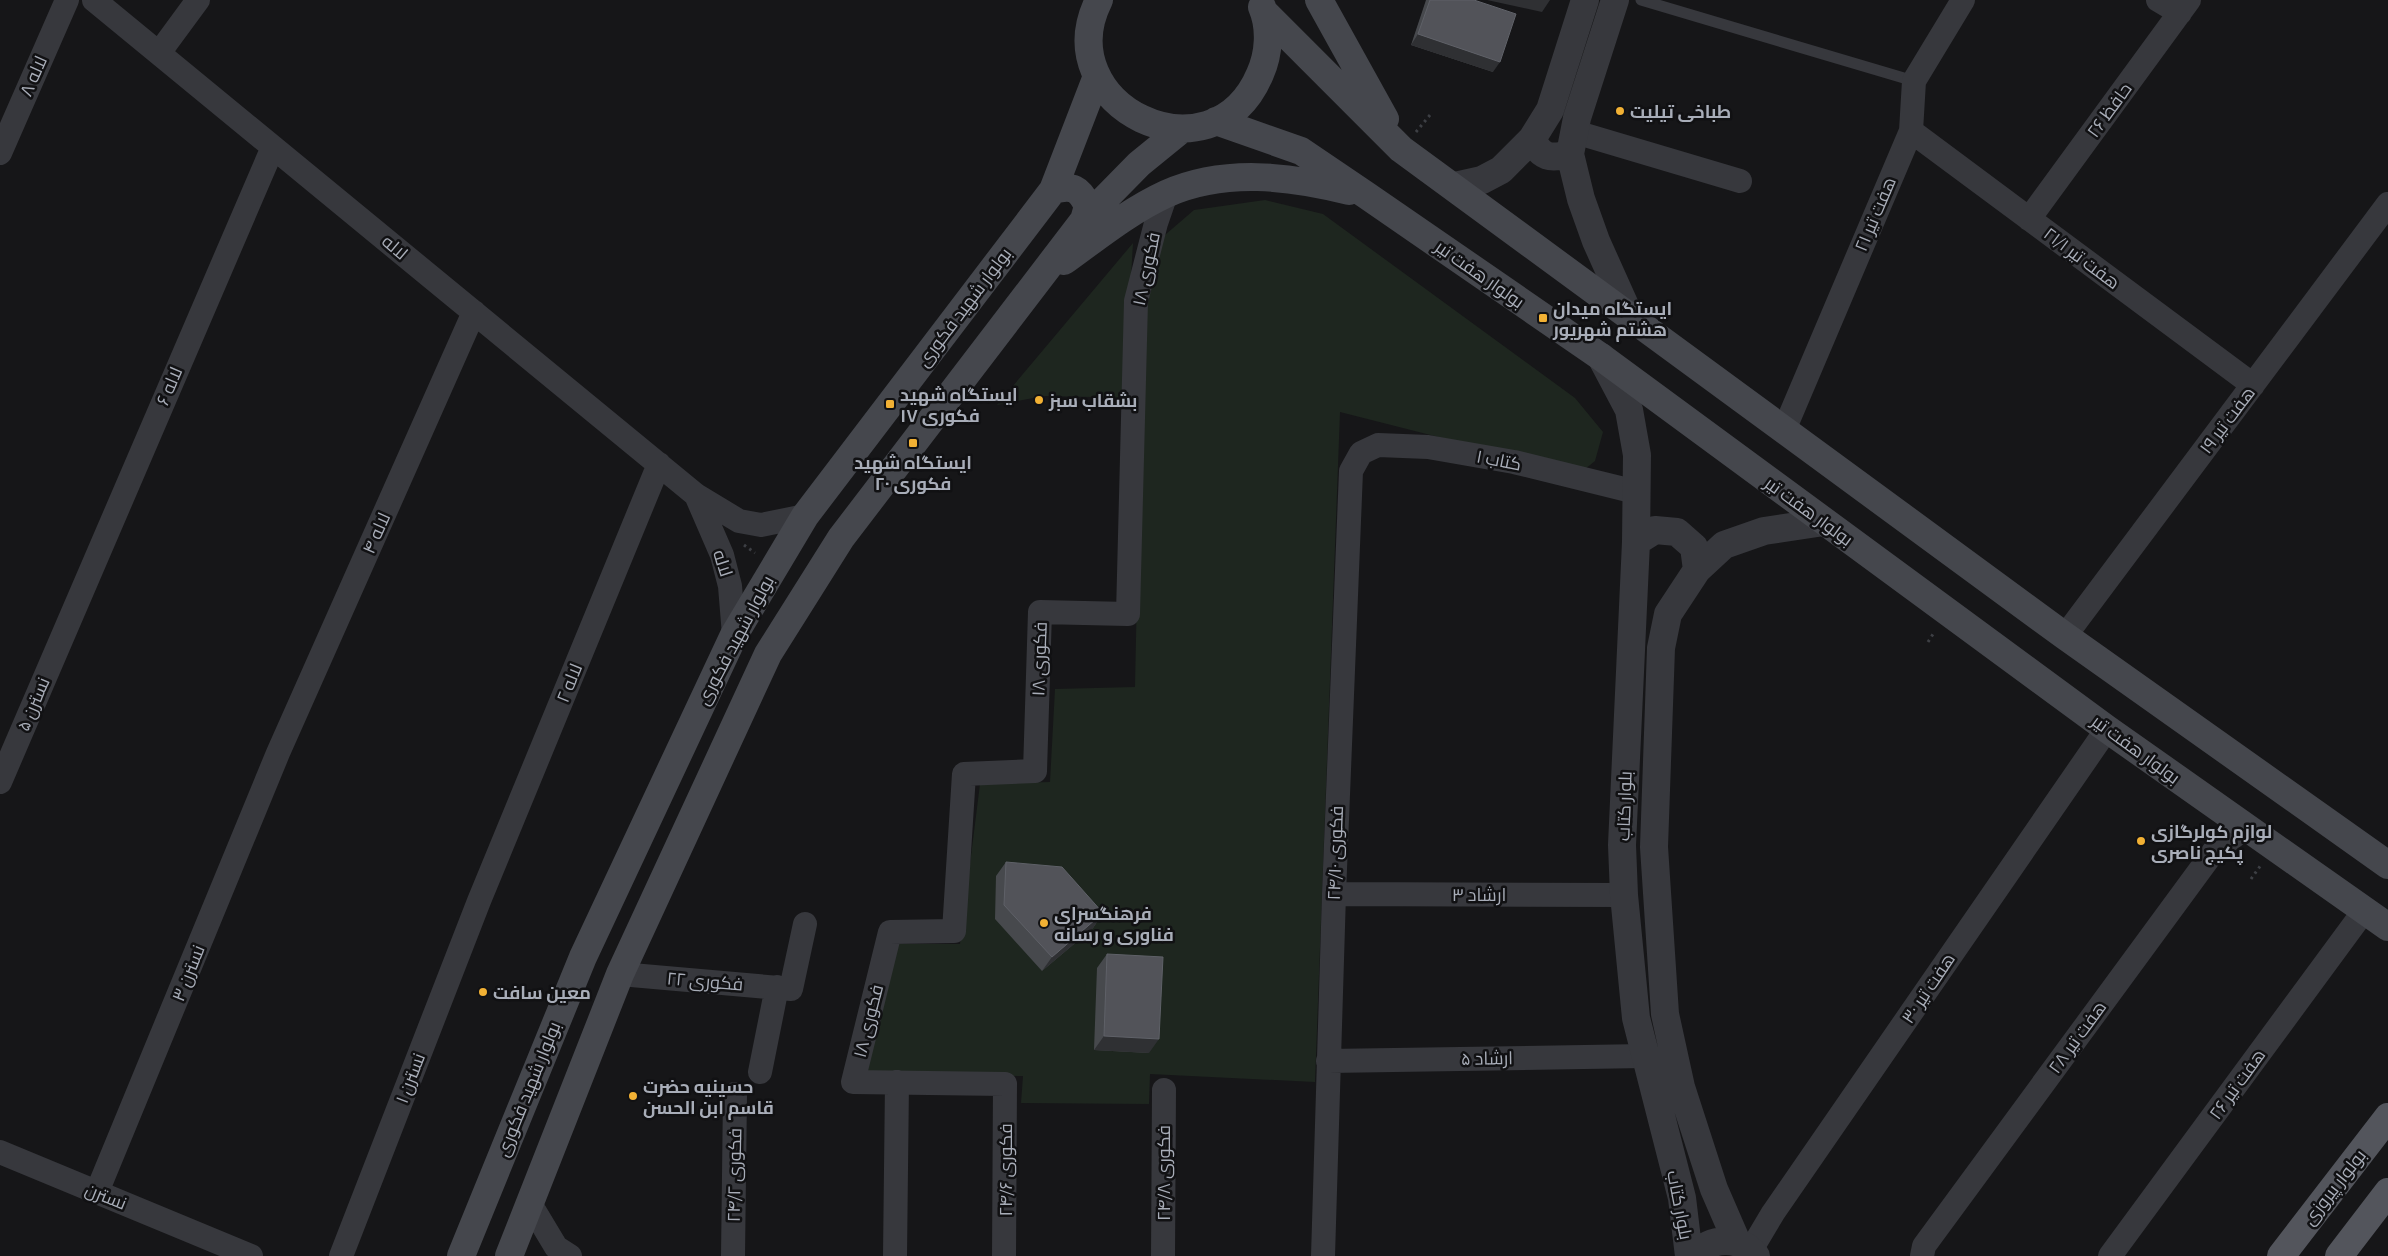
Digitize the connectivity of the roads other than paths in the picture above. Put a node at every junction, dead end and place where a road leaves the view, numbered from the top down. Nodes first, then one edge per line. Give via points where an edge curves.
1 (67, 0) edge
2 (94, 0) edge
3 (198, 0) edge
4 (1319, 0) edge
5 (1585, 0) edge
6 (1615, 0) edge
7 (1641, 0) edge
8 (1963, 0) edge
9 (2158, 0) edge
10 (1094, 2) edge
11 (1262, 7) edge
12 (2184, 7) edge
13 (159, 53) junction
14 (1098, 76) junction
15 (1914, 81) junction
16 (1216, 121) junction
17 (1182, 129) junction
18 (1910, 131) junction
19 (1532, 139) junction
20 (1573, 143) junction
21 (273, 147) junction
22 (1401, 149) junction
23 (0, 153) edge
24 (1740, 181) dead end
25 (1455, 186) junction
26 (1053, 190) junction
27 (1166, 194) junction
28 (1366, 195) junction
29 (2388, 204) edge
30 (2030, 219) junction
31 (1084, 220) junction
32 (1036, 282) junction
33 (474, 312) junction
34 (1631, 319) junction
35 (1601, 357) junction
36 (2253, 385) junction
37 (1784, 430) junction
38 (1361, 453) joint
39 (659, 464) junction
40 (1636, 492) junction
41 (696, 495) junction
42 (805, 516) junction
43 (1824, 522) junction
44 (1636, 542) junction
45 (1697, 570) junction
46 (66, 625) joint
47 (734, 635) junction
48 (2065, 636) junction
49 (2107, 729) junction
50 (278, 753) joint
51 (0, 782) edge
52 (2246, 828) junction
53 (2388, 865) edge
54 (1334, 894) junction
55 (1624, 895) junction
56 (479, 901) joint
57 (2364, 911) junction
58 (805, 924) dead end
59 (2388, 927) edge
60 (620, 974) junction
61 (784, 988) junction
62 (1645, 1056) junction
63 (1328, 1060) junction
64 (760, 1072) dead end
65 (897, 1082) junction
66 (1164, 1090) dead end
67 (735, 1094) dead end
68 (2388, 1117) edge
69 (0, 1152) edge
70 (97, 1192) junction
71 (2388, 1192) edge
72 (529, 1202) junction
73 (208, 1248) edge
74 (1748, 1249) edge
75 (251, 1256) edge
76 (341, 1256) edge
77 (461, 1256) edge
78 (509, 1256) edge
79 (570, 1256) edge
80 (733, 1256) edge
81 (895, 1256) edge
82 (1004, 1256) edge
83 (1163, 1256) edge
84 (1322, 1256) edge
85 (1690, 1256) edge
86 (1694, 1256) edge
87 (1922, 1256) edge
88 (2110, 1256) edge
89 (2281, 1256) edge
90 (2339, 1256) edge

1 - 23 street, لاله ۸
2 - 13 street, لاله
3 - 13 street
4 - 22 main road
5 - 19 street via 1550,110
6 - 20 street
7 - 15 lane
8 - 15 street, هفت تیر ۲۱
9 - 12 street
10 - 14 main road via 1090,38
11 - 16 main road via 1268,36 1265,62 1255,86 1238,106
11 - 22 main road
12 - 30 street, حافظ ۲۶
13 - 21 street, لاله
14 - 17 main road via 1112,98 1131,115 1156,126
14 - 26 main road, بولوار شهید فکوری
15 - 18 street, هفت تیر ۲۱
16 - 17 main road
16 - 28 main road, بولوار هفت تیر via 1302,151
17 - 31 main road, بولوار شهید فکوری via 1139,164
18 - 30 street, هفت تیر ۲۱/۱
18 - 37 street, هفت تیر ۲۱
19 - 20 street via 1538,150 1547,156 1558,157
19 - 25 street via 1501,170 1482,180
20 - 24 street
20 - 34 street via 1581,199
21 - 33 street, لاله
21 - 46 street, لاله ۶
22 - 25 main road
25 - 34 main road
26 - 31 main road via 1068,186 1081,192 1088,206
26 - 42 main road, بولوار شهید فکوری
27 - 28 main road via 1208,181 1254,176 1302,180
27 - 32 main road via 1107,229
27 - 65 street, فکوری ١٨ via 1136,301 1128,614 1040,612 1034,771 964,774 954,930 890,932 853,1082
28 - 35 main road, بولوار هفت تیر
29 - 36 street, هفت تیر ۱۹
30 - 36 street, هفت تیر ۲۱/۱
31 - 32 main road, بولوار شهید فکوری
32 - 60 main road, بولوار شهید فکوری via 841,538 768,654
33 - 39 street, لاله
33 - 50 street, لاله ۴
34 - 37 main road
35 - 40 street, بلوار کتاب via 1629,410 1637,455
35 - 43 main road, بولوار هفت تیر
36 - 48 street, هفت تیر ۱۹
37 - 48 main road
38 - 40 street, کتاب ۱ via 1378,445 1428,447 1514,462
38 - 54 street, فکوری ۲۴/۱۰ via 1351,470
39 - 41 street, لاله
39 - 56 street, لاله ۲
40 - 44 street, بلوار کتاب
41 - 42 street, لاله via 739,521 761,525
41 - 47 street, لاله via 722,555 730,586
42 - 47 main road, بولوار شهید فکوری
43 - 45 street, بلوار کتاب via 1764,531 1724,545
43 - 49 main road, بولوار هفت تیر
44 - 45 street via 1655,530 1678,532 1694,547
44 - 55 street, بلوار کتاب via 1622,845
45 - 74 street, بلوار کتاب via 1668,614 1661,648 1654,847 1667,1024 1681,1087 1714,1189
46 - 51 street, نسترن ۵
47 - 77 main road, بولوار شهید فکوری via 583,957
48 - 53 main road
49 - 52 main road, بولوار هفت تیر
49 - 74 street, هفت تیر ۳۰
50 - 70 street, نسترن ۳
52 - 57 main road, بولوار هفت تیر
52 - 87 street, هفت تیر ۲۸ via 2214,851 1924,1246
54 - 55 street, ارشاد ۳
54 - 63 street, فکوری ۲۴/۱۰
55 - 62 street, بلوار کتاب via 1636,1018
56 - 76 street, نسترن ۱
57 - 59 main road, بولوار هفت تیر
57 - 88 street, هفت تیر ۲۶
58 - 61 street
60 - 61 street, فکوری ۲۲
60 - 72 main road, بولوار شهید فکوری
61 - 64 street
62 - 63 street, ارشاد ۵
62 - 85 street, بلوار کتاب via 1682,1198
63 - 84 street, فکوری ۲۴/۱۰
65 - 81 street
65 - 82 street, فکوری ۲۴/۶ via 1006,1084
66 - 83 street, فکوری ۲۴/۸
67 - 80 street, فکوری ۲۴/۲
68 - 89 main road, بولوار پیروزی
69 - 70 street, نسترن
70 - 73 street, نسترن
71 - 90 main road
72 - 78 main road, بولوار شهید فکوری
72 - 79 street via 556,1247
73 - 75 street, نسترن
74 - 86 street via 1719,1241 1702,1247

